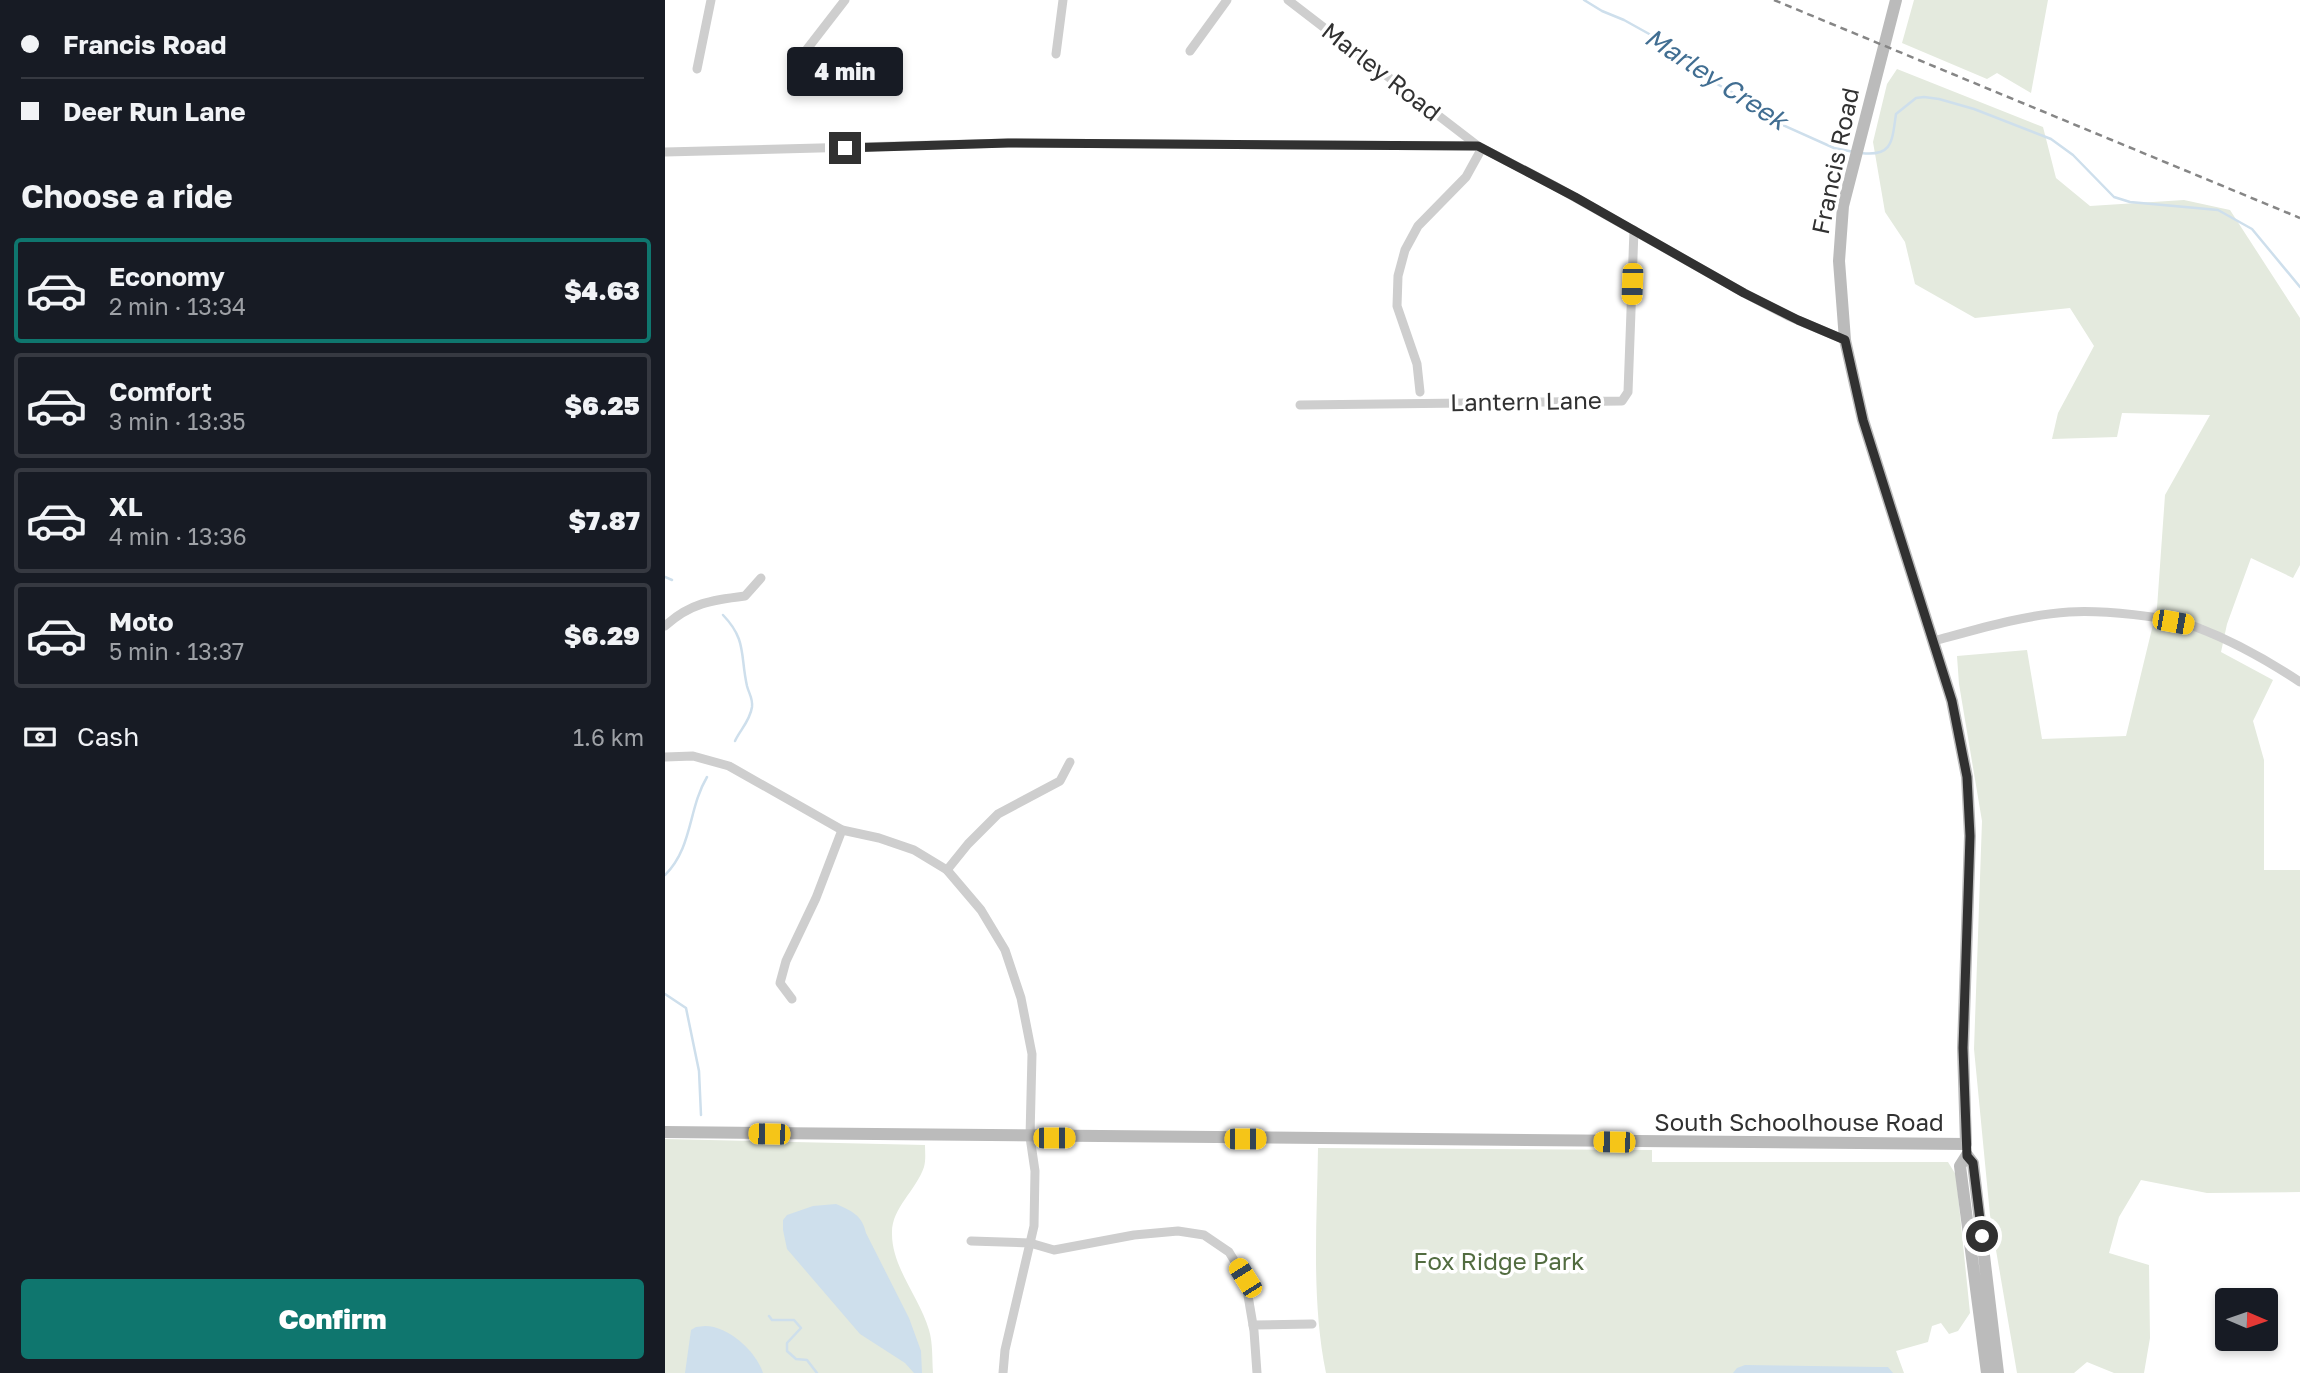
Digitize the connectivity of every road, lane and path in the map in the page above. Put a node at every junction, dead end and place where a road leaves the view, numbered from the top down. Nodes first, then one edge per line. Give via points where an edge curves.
1 (711, 0) edge
2 (845, 0) edge
3 (1063, 0) edge
4 (1227, 0) edge
5 (1288, 0) edge
6 (1896, 0) edge
7 (1190, 51) dead end
8 (804, 53) dead end
9 (1056, 54) dead end
10 (697, 69) dead end
11 (1480, 147) junction
12 (665, 152) edge
13 (1634, 230) junction
14 (1845, 340) junction
15 (1420, 392) dead end
16 (1300, 405) dead end
17 (761, 578) dead end
18 (665, 626) edge
19 (1934, 641) junction
20 (2300, 682) edge
21 (665, 757) edge
22 (1070, 762) dead end
23 (842, 830) junction
24 (947, 870) junction
25 (792, 999) dead end
26 (665, 1132) edge
27 (1030, 1137) junction
28 (1966, 1150) junction
29 (971, 1241) dead end
30 (1030, 1243) junction
31 (1313, 1324) dead end
32 (1253, 1325) junction
33 (1003, 1373) edge
34 (1257, 1373) edge
35 (1987, 1373) edge
36 (1998, 1373) edge

1 - 10 street
2 - 8 street
3 - 9 street
4 - 7 street
5 - 11 street, Marley Road
6 - 14 street, Francis Road via 1843,206 1839,261
11 - 12 street via 1008,143
11 - 13 street, Marley Road
11 - 15 street via 1466,177 1417,226 1398,276 1397,306 1417,364
13 - 14 street, Marley Road via 1744,293
13 - 16 street, Lantern Lane via 1628,393 1622,401
14 - 19 street, Francis Road via 1863,420
17 - 18 street via 745,596 681,611
19 - 20 street via 2069,612 2131,614 2193,626 2256,653
19 - 28 street, Francis Road via 1961,740 1970,813 1963,1048
21 - 23 street via 693,755 729,766
22 - 24 street via 1061,780 998,814
23 - 24 street via 914,850
23 - 25 street via 786,961 780,983
24 - 27 street via 981,910 1005,950 1021,998 1032,1054
26 - 27 street, South Schoolhouse Road
27 - 28 street, South Schoolhouse Road
27 - 30 street via 1035,1171
28 - 35 street, Francis Road via 1961,1166
28 - 36 street, Francis Road via 1973,1163
29 - 30 street
30 - 32 street via 1054,1250 1134,1235 1178,1231 1204,1235 1229,1252 1245,1278
30 - 33 street
31 - 32 street
32 - 34 street

